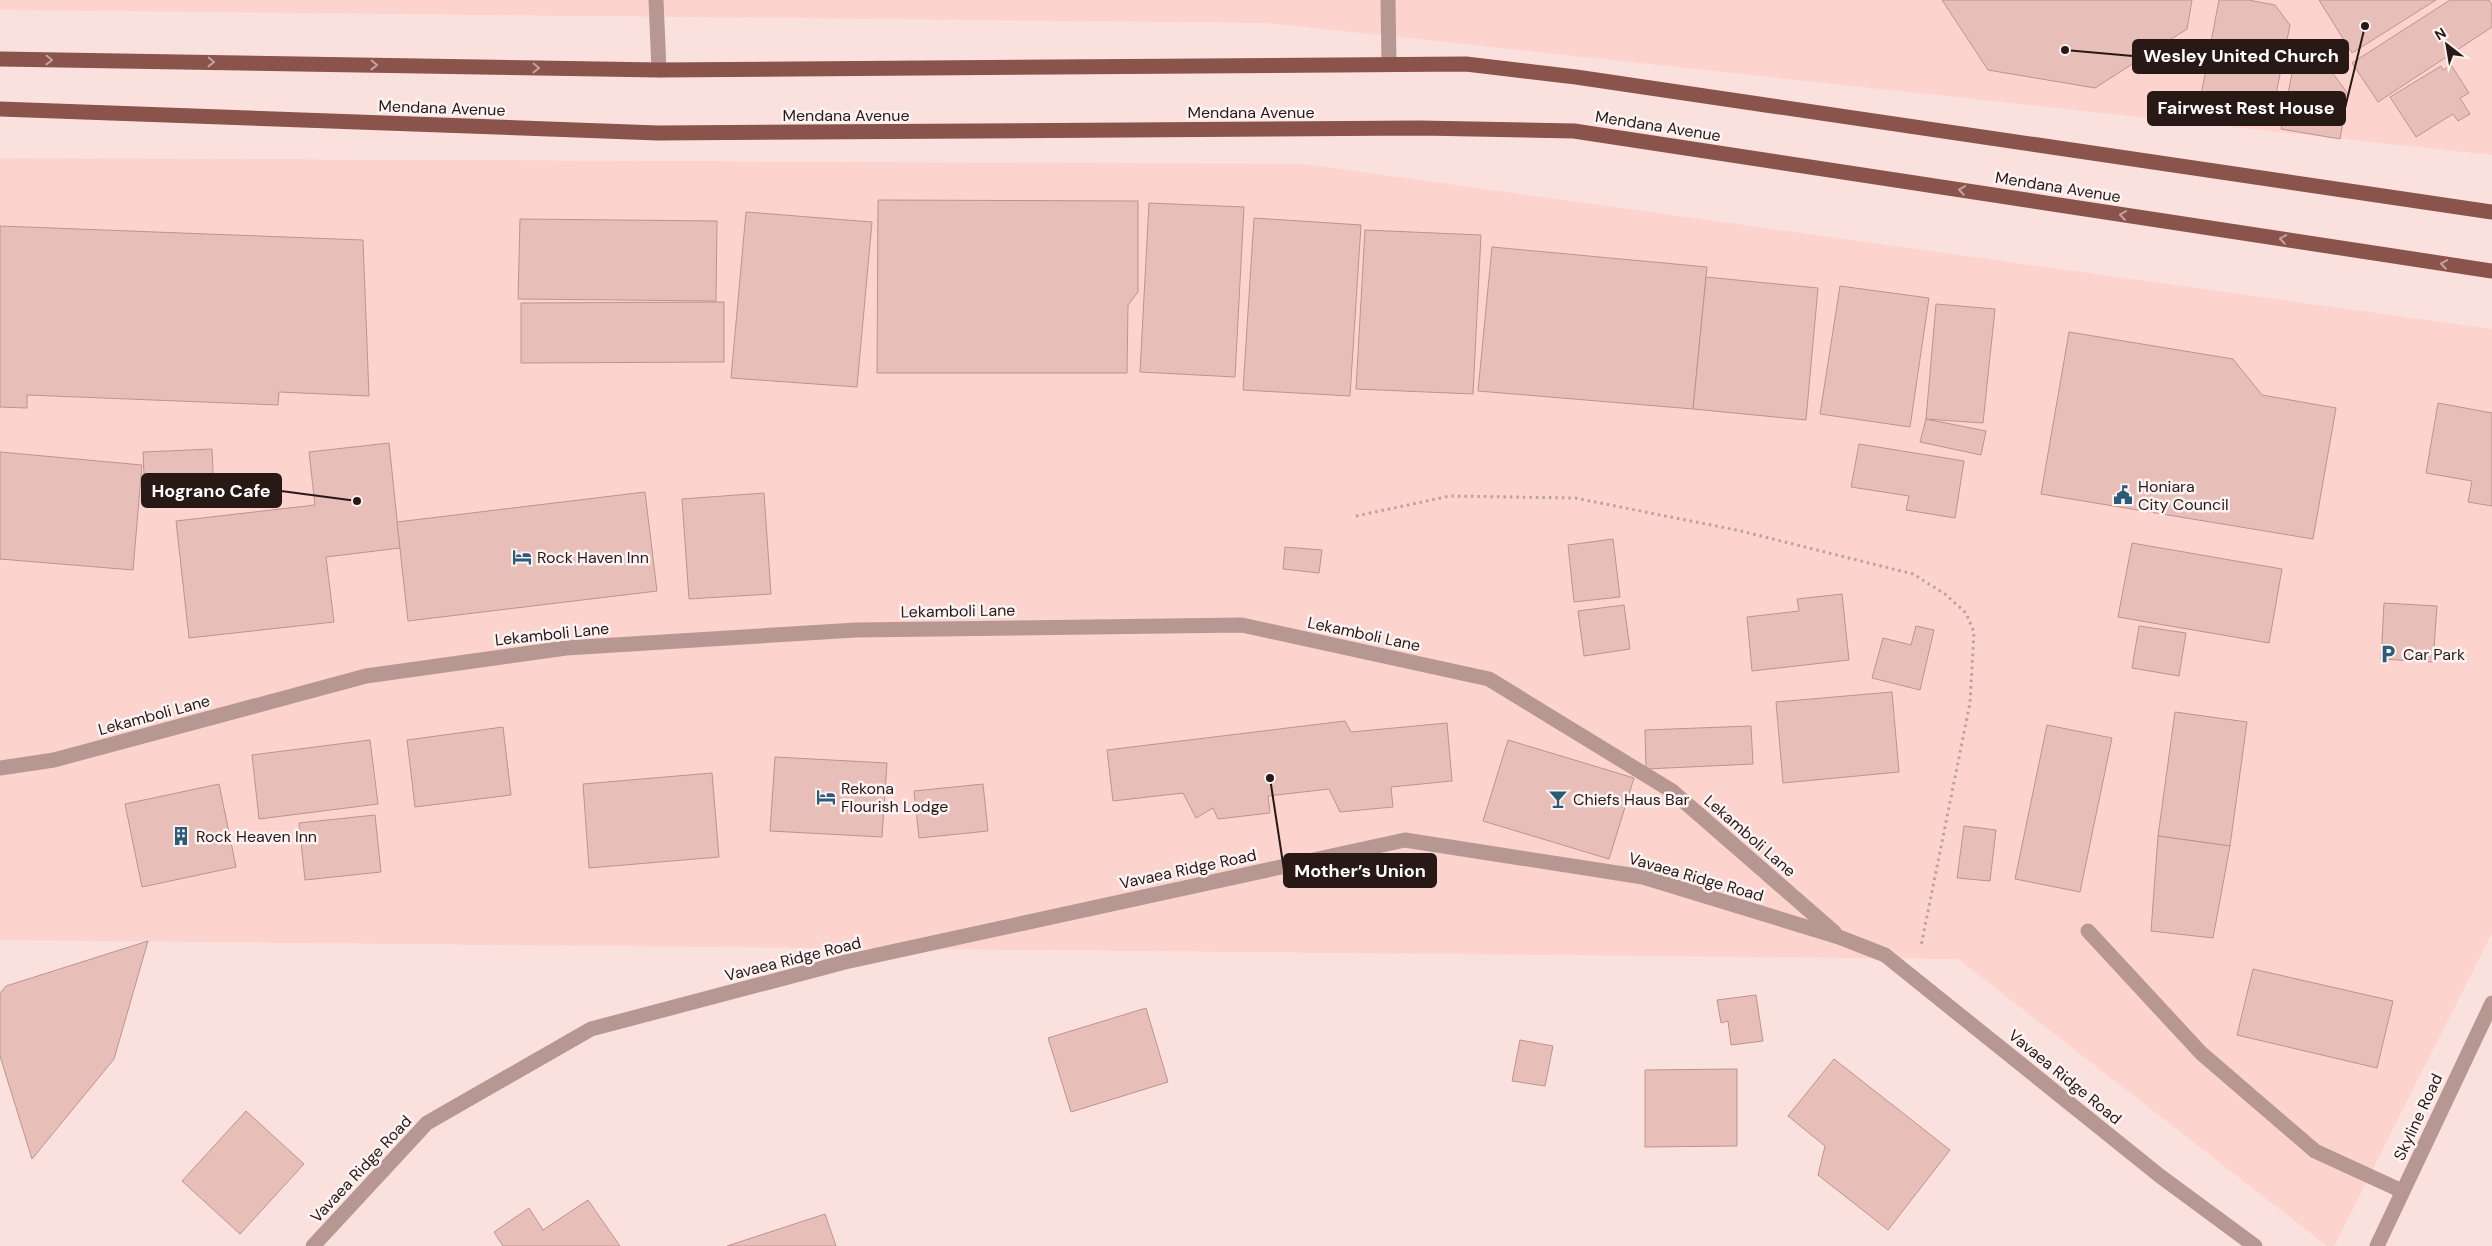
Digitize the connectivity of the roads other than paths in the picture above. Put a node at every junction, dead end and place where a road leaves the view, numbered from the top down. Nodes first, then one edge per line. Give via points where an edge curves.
1 (656, 0) edge
2 (1388, 0) edge
3 (0, 59) edge
4 (1388, 63) junction
5 (659, 70) junction
6 (0, 109) edge
7 (2492, 212) edge
8 (2492, 271) edge
9 (0, 768) edge
10 (2088, 931) dead end
11 (1838, 936) junction
12 (2492, 1002) edge
13 (2402, 1191) junction
14 (313, 1246) edge
15 (2255, 1246) edge
16 (2376, 1246) edge

1 - 5 street
2 - 4 street
3 -> 5 main road
4 - 5 main road
4 - 7 main road via 1466,64 1576,77
8 -> 6 main road, Mendana Avenue via 1574,131 1420,128 658,133
9 - 11 street, Lekamboli Lane via 54,760 366,676 566,648 856,630 1242,625 1489,679 1672,791
10 - 13 street via 2201,1052 2315,1150
11 - 14 street, Vavaea Ridge Road via 1643,877 1406,840 844,962 591,1029 427,1123
11 - 15 street, Vavaea Ridge Road via 1885,955 2160,1176
12 - 13 street, Skyline Road
13 - 16 street, Skyline Road

